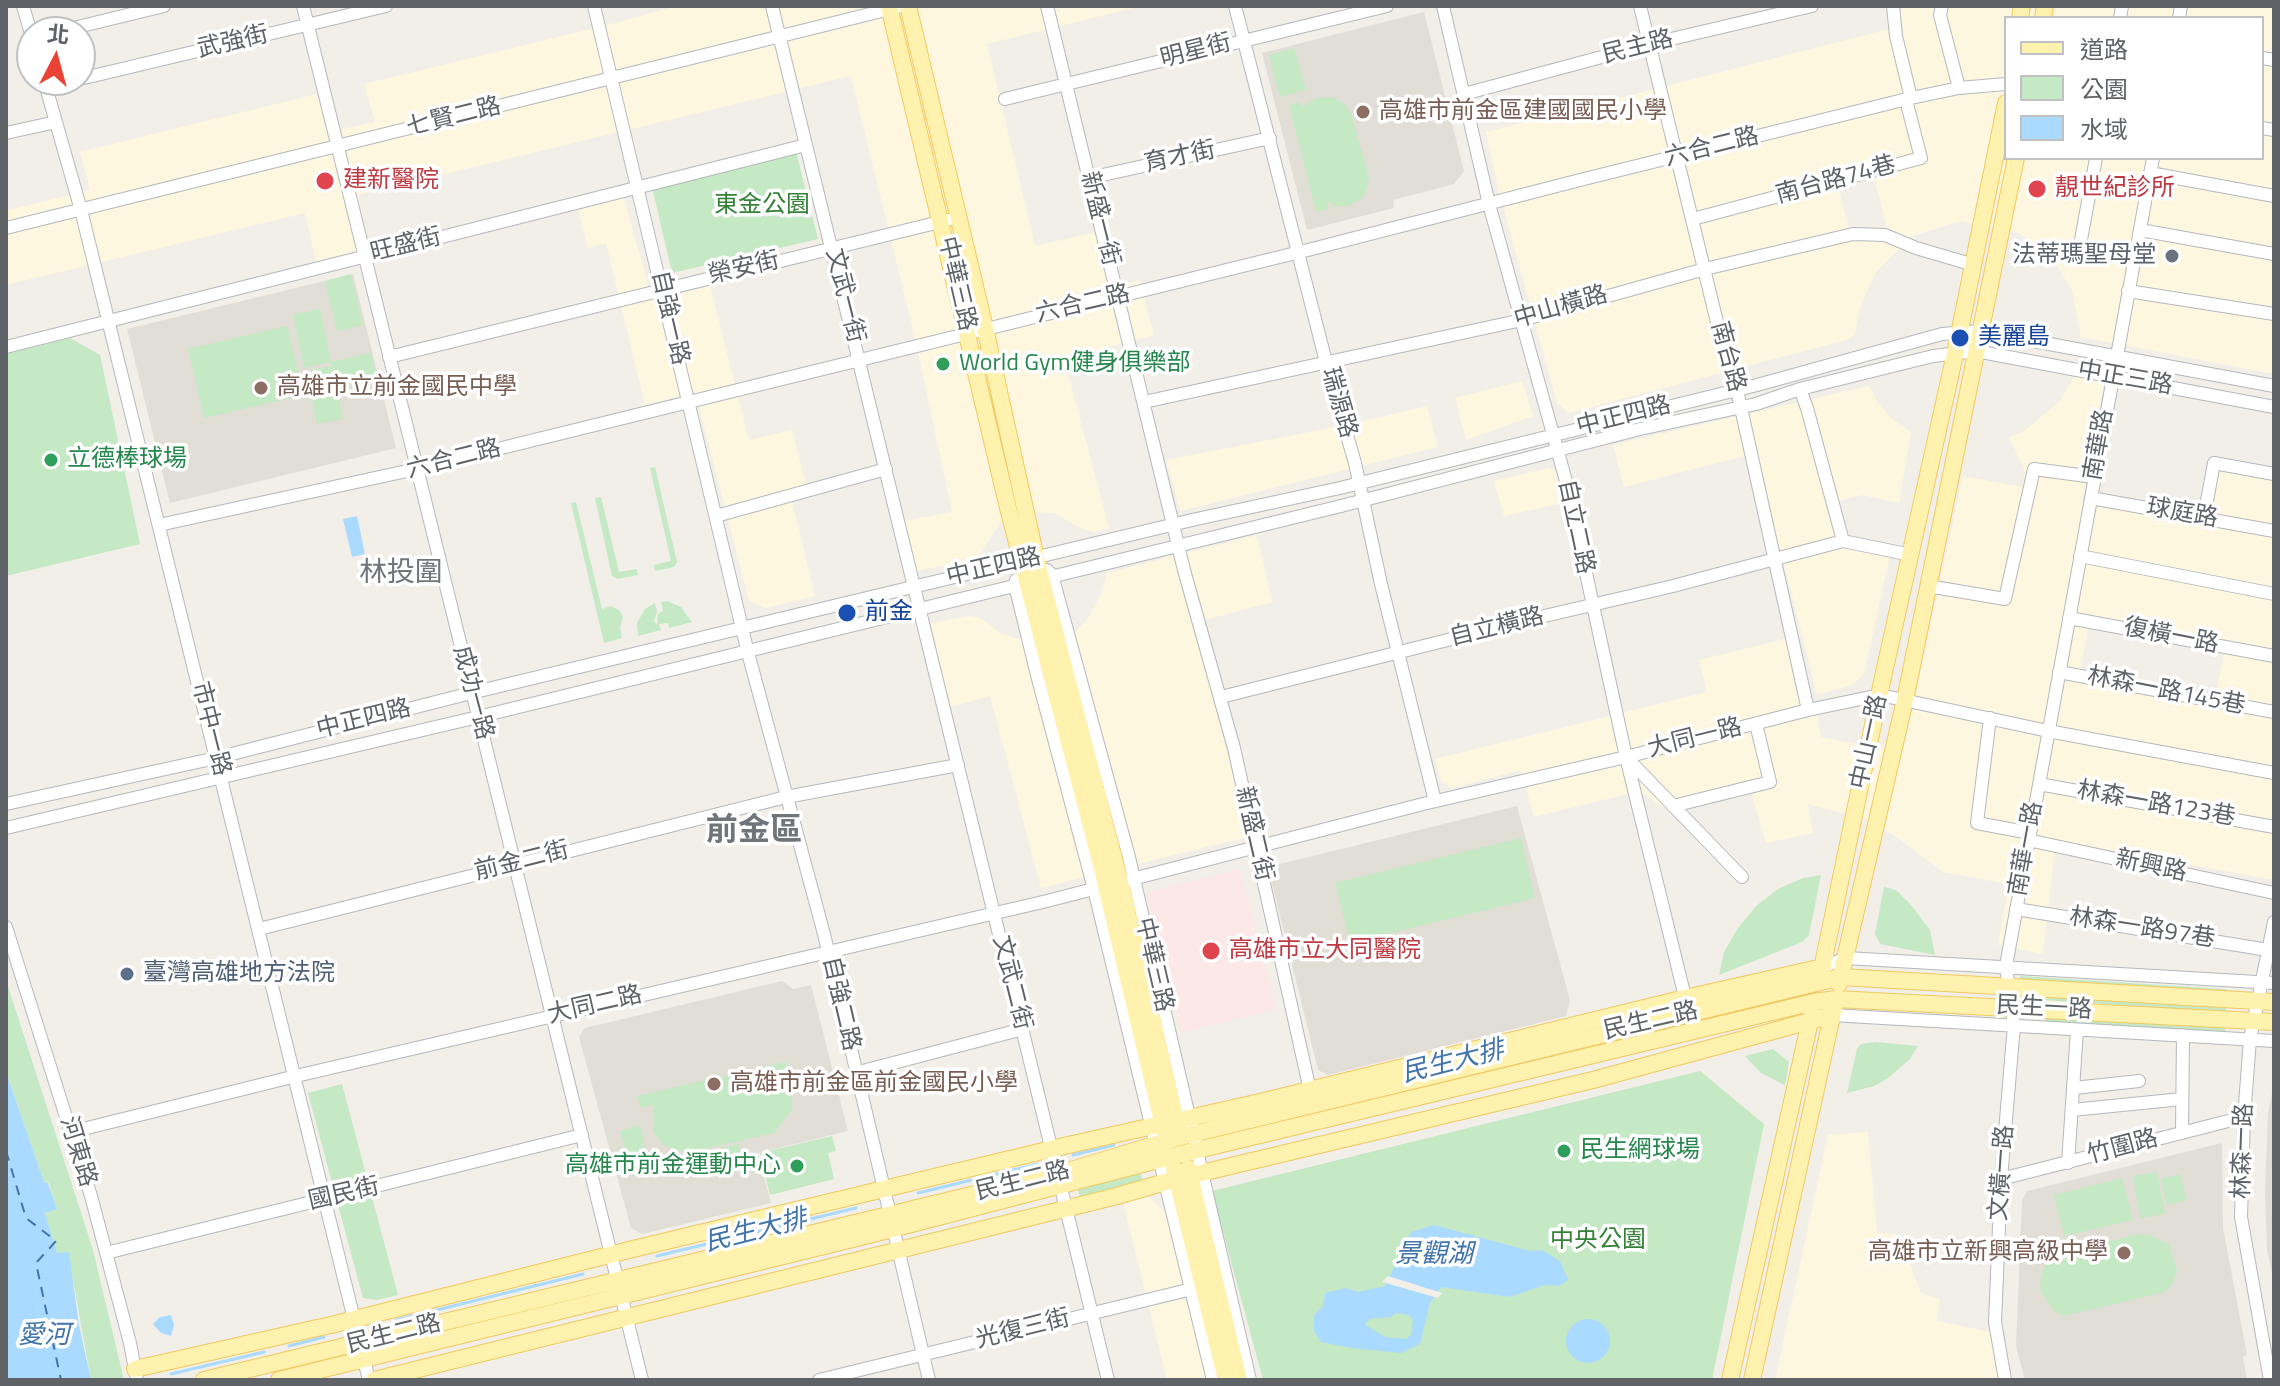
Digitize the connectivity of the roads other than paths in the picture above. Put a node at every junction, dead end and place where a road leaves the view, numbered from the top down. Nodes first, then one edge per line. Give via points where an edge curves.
1 (164, 6) edge
2 (303, 6) edge
3 (386, 6) edge
4 (594, 6) edge
5 (772, 6) edge
6 (908, 6) edge
7 (1047, 6) edge
8 (1235, 6) edge
9 (1387, 6) edge
10 (1443, 6) edge
11 (1640, 6) edge
12 (1812, 6) edge
13 (1893, 6) edge
14 (1942, 6) edge
15 (893, 7) edge
16 (96, 23) edge
17 (308, 25) junction
18 (780, 36) junction
19 (1246, 40) junction
20 (1650, 44) junction
21 (96, 76) edge
22 (612, 78) junction
23 (1066, 84) junction
24 (2004, 84) edge
25 (1959, 88) junction
26 (1464, 94) junction
27 (48, 96) edge
28 (1005, 99) dead end
29 (1909, 99) junction
30 (2004, 113) edge
31 (56, 122) junction
32 (6, 133) edge
33 (1270, 138) junction
34 (806, 145) junction
35 (338, 147) junction
36 (1677, 157) junction
37 (2016, 160) edge
38 (2096, 160) edge
39 (2153, 160) edge
40 (2150, 173) junction
41 (1089, 178) junction
42 (638, 188) junction
43 (2274, 196) edge
44 (1489, 204) junction
45 (81, 210) junction
46 (959, 217) junction
47 (1693, 219) junction
48 (942, 221) junction
49 (6, 228) edge
50 (2140, 230) junction
51 (832, 248) junction
52 (1299, 253) junction
53 (2274, 254) edge
54 (364, 256) junction
55 (2134, 257) junction
56 (1974, 265) junction
57 (1705, 269) junction
58 (662, 288) junction
59 (2128, 291) junction
60 (1118, 297) junction
61 (2274, 314) edge
62 (1522, 320) junction
63 (108, 321) junction
64 (985, 328) junction
65 (1980, 331) junction
66 (967, 333) junction
67 (1959, 333) junction
68 (6, 347) edge
69 (1976, 351) junction
70 (1955, 354) junction
71 (389, 357) junction
72 (2116, 357) junction
73 (859, 359) junction
74 (1326, 362) junction
75 (2113, 377) junction
76 (2274, 386) edge
77 (1800, 389) junction
78 (1737, 390) junction
79 (689, 402) junction
80 (1144, 402) junction
81 (2274, 407) edge
82 (1741, 408) junction
83 (1553, 435) junction
84 (1558, 450) junction
85 (416, 469) junction
86 (886, 469) junction
87 (2274, 474) edge
88 (2094, 477) junction
89 (1359, 483) junction
90 (2091, 498) junction
91 (1363, 500) junction
92 (716, 516) junction
93 (2204, 517) junction
94 (159, 525) junction
95 (1173, 525) junction
96 (2274, 531) edge
97 (1843, 541) junction
98 (1178, 544) junction
99 (1911, 555) junction
100 (2080, 556) junction
101 (1774, 559) junction
102 (1029, 560) junction
103 (1034, 580) junction
104 (1928, 586) junction
105 (915, 587) junction
106 (2274, 594) edge
107 (1592, 605) junction
108 (920, 608) junction
109 (2069, 618) junction
110 (744, 629) junction
111 (747, 649) junction
112 (1399, 654) junction
113 (2274, 656) edge
114 (2059, 672) junction
115 (471, 693) junction
116 (1880, 695) junction
117 (1221, 697) junction
118 (1905, 700) junction
119 (1808, 710) junction
120 (2274, 712) edge
121 (478, 717) junction
122 (1990, 718) junction
123 (1756, 724) junction
124 (2048, 731) junction
125 (1626, 757) junction
126 (216, 758) junction
127 (958, 765) junction
128 (2274, 773) edge
129 (222, 778) junction
130 (2039, 784) junction
131 (786, 797) junction
132 (1435, 801) junction
133 (6, 804) edge
134 (1673, 806) junction
135 (2274, 827) edge
136 (6, 828) edge
137 (2029, 837) junction
138 (1257, 849) junction
139 (515, 864) junction
140 (1742, 877) dead end
141 (1114, 884) junction
142 (2274, 893) edge
143 (2016, 909) junction
144 (994, 913) junction
145 (2274, 922) edge
146 (6, 927) edge
147 (259, 929) junction
148 (2268, 950) junction
149 (828, 953) junction
150 (1846, 958) junction
151 (2006, 966) junction
152 (1821, 974) junction
153 (1841, 977) junction
154 (2268, 983) edge
155 (2007, 986) junction
156 (2266, 1001) edge
157 (1814, 1002) junction
158 (1687, 1006) junction
159 (1834, 1007) junction
160 (2010, 1007) junction
161 (552, 1016) junction
162 (1810, 1021) junction
163 (2254, 1021) junction
164 (2274, 1022) edge
165 (2014, 1025) junction
166 (1023, 1029) junction
167 (2077, 1030) junction
168 (1693, 1032) junction
169 (2183, 1035) junction
170 (2250, 1039) junction
171 (2274, 1041) edge
172 (1697, 1051) junction
173 (855, 1073) junction
174 (296, 1076) junction
175 (2139, 1081) dead end
176 (2074, 1088) junction
177 (2182, 1099) junction
178 (1314, 1106) junction
179 (2072, 1110) junction
180 (2244, 1117) junction
181 (1169, 1122) junction
182 (71, 1132) junction
183 (2182, 1133) junction
184 (582, 1135) junction
185 (1323, 1145) junction
186 (1176, 1147) junction
187 (1051, 1149) junction
188 (2068, 1163) junction
189 (1183, 1177) junction
190 (2001, 1179) junction
191 (1059, 1180) junction
192 (884, 1190) junction
193 (324, 1199) junction
194 (1066, 1209) junction
195 (891, 1222) junction
196 (897, 1249) junction
197 (106, 1253) junction
198 (612, 1255) junction
199 (1209, 1285) junction
200 (620, 1288) junction
201 (1092, 1313) junction
202 (627, 1317) junction
203 (354, 1319) junction
204 (362, 1351) junction
205 (923, 1355) junction
206 (136, 1375) edge
207 (2271, 1376) edge
208 (204, 1380) edge
209 (279, 1380) edge
210 (372, 1380) edge
211 (642, 1380) edge
212 (819, 1380) edge
213 (929, 1380) edge
214 (1108, 1380) edge
215 (1213, 1380) edge
216 (1226, 1380) edge
217 (1239, 1380) edge
218 (1250, 1380) edge
219 (1730, 1380) edge
220 (1752, 1380) edge
221 (2005, 1380) edge

1 - 16 street
2 - 17 street, 成功一路
3 - 17 street, 武強街
4 - 22 street, 自強一路
5 - 18 street, 文武一街
6 - 46 main road, 中華三路
7 - 23 street, 新盛一街
8 - 19 street, 瑞源路
9 - 19 street, 明星街
10 - 26 street, 自立二路
11 - 20 street, 南台路
12 - 20 street, 民主路
13 - 29 street
14 - 25 street
15 - 18 street, 七賢二路
15 - 48 main road, 中華三路
17 - 21 street, 武強街
17 - 35 street, 成功一路
18 - 22 street, 七賢二路
18 - 34 street, 文武一街
19 - 23 street, 明星街
19 - 33 street, 瑞源路
20 - 26 street, 民主路
20 - 36 street, 南台路
22 - 35 street, 七賢二路
22 - 42 street, 自強一路
23 - 28 street, 明星街
23 - 41 street, 新盛一街
24 - 25 street, 六合二路
25 - 29 street, 六合二路
26 - 44 street, 自立二路
27 - 31 street, 市中一路
29 - 36 street, 六合二路
29 - 47 street, 南台路74巷 via 1921,158
30 - 56 main road, 中山一路
31 - 32 street
31 - 45 street, 市中一路
33 - 41 street, 育才街
33 - 52 street, 瑞源路
34 - 42 street, 旺盛街
34 - 51 street, 文武一街
35 - 45 street, 七賢二路
35 - 54 street, 成功一路
36 - 44 street, 六合二路
36 - 47 street, 南台路
37 - 65 main road, 中山一路
38 - 55 street via 2080,245
39 - 40 street, 南華路
40 - 43 street
40 - 50 street, 南華路
41 - 60 street, 新盛一街
42 - 54 street, 旺盛街
42 - 58 street, 自強一路
44 - 52 street, 六合二路
44 - 62 street, 自立二路
45 - 49 street, 七賢二路
45 - 63 street, 市中一路
46 - 48 street, 榮安街
46 - 64 main road, 中華三路
47 - 57 street, 南台路
48 - 51 street, 榮安街
48 - 66 main road, 中華三路
50 - 53 street
50 - 55 street, 南華路
51 - 58 street, 榮安街
51 - 73 street, 文武一街
52 - 60 street, 六合二路
52 - 74 street, 瑞源路
54 - 63 street, 旺盛街
54 - 71 street, 成功一路
55 - 59 street, 南華路
56 - 57 street, 中山橫路 via 1885,235 1853,234
56 - 67 main road, 中山一路
57 - 62 street, 中山橫路
57 - 78 street, 南台路
58 - 71 street, 榮安街
58 - 79 street, 自強一路
59 - 61 street
59 - 72 street, 南華路
60 - 64 street, 六合二路
60 - 80 street, 新盛一街
62 - 74 street, 中山橫路
62 - 83 street, 自立二路
63 - 68 street, 旺盛街
63 - 94 street, 市中一路
64 - 66 street, 六合二路
64 - 102 main road, 中華三路
65 - 67 street, 中正四路
65 - 69 main road, 中山一路
65 - 72 street, 中正三路
66 - 73 street, 六合二路
66 - 102 main road, 中華三路
67 - 70 main road, 中山一路
67 - 78 street, 中正四路
69 - 70 street, 中正四路
69 - 75 street, 中正三路
69 - 104 main road, 中山一路
70 - 77 street, 中正四路
70 - 99 main road, 中山一路
71 - 85 street, 成功一路
72 - 75 street, 南華路
72 - 76 street, 中正三路
73 - 79 street, 六合二路
73 - 86 street, 文武一街
74 - 80 street, 中山橫路
74 - 89 street, 瑞源路
75 - 81 street, 中正三路
75 - 88 street, 南華路
77 - 82 street, 中正四路
77 - 97 street
78 - 82 street, 南台路
78 - 83 street, 中正四路
79 - 85 street, 六合二路
79 - 92 street, 自強一路
80 - 95 street, 新盛一街
82 - 84 street, 中正四路
82 - 101 street, 南台路
83 - 84 street, 自立二路
83 - 89 street, 中正四路
84 - 91 street, 中正四路
84 - 107 street, 自立二路
85 - 94 street, 六合二路
85 - 115 street, 成功一路
86 - 92 street
86 - 105 street, 文武一街
87 - 93 street via 2214,463
88 - 90 street, 南華路
88 - 104 street via 2034,469 2005,599
89 - 91 street, 瑞源路
89 - 95 street, 中正四路
90 - 93 street, 球庭路
90 - 100 street, 南華路
91 - 98 street, 中正四路
91 - 112 street, 瑞源路
92 - 110 street, 自強一路
93 - 96 street, 球庭路
94 - 126 street, 市中一路
95 - 98 street, 新盛二街
95 - 102 street, 中正四路
97 - 99 street
97 - 101 street, 自立橫路
98 - 103 street, 中正四路
98 - 117 street, 新盛二街
99 - 116 main road, 中山一路
100 - 106 street
100 - 109 street, 南華路
101 - 107 street, 自立橫路
101 - 119 street, 南台路
102 - 103 main road, 中華三路
102 - 103 street, 中華三路
102 - 105 street, 中正四路
103 - 108 street, 中正四路
103 - 141 main road, 中華三路
103 - 141 street, 中華三路
104 - 118 main road, 中山一路
105 - 108 street, 文武二街
105 - 110 street, 中正四路
107 - 112 street, 自立橫路
107 - 125 street, 自立二路
108 - 111 street, 中正四路
108 - 127 street, 文武二街
109 - 113 street, 復橫一路
109 - 114 street, 南華路
110 - 111 street, 自強二路
110 - 115 street, 中正四路
111 - 121 street, 中正四路
111 - 131 street, 自強二路
112 - 117 street, 自立橫路
112 - 132 street, 瑞源路
114 - 120 street, 林森一路145巷
114 - 124 street, 南華路
115 - 121 street, 成功一路
115 - 126 street, 中正四路
116 - 118 street, 大同一路
116 - 119 street, 大同一路
116 - 152 main road, 中山一路
117 - 138 street, 新盛二街
118 - 122 street, 大同一路
118 - 150 main road, 中山一路
119 - 123 street, 大同一路
121 - 129 street, 中正四路
121 - 139 street, 成功一路
122 - 124 street, 大同一路
122 - 137 street, 新興路 via 1977,823
123 - 125 street, 大同一路
123 - 134 street via 1770,782
124 - 128 street, 大同一路
124 - 130 street, 南華一路
125 - 132 street, 大同一路
125 - 134 street
125 - 158 street, 自立二路
126 - 129 street, 市中一路
126 - 133 street, 中正四路
127 - 131 street, 前金二街
127 - 144 street, 文武二街
129 - 136 street, 中正四路
129 - 147 street, 市中一路
130 - 135 street, 林森一路123巷
130 - 137 street, 南華一路
131 - 139 street, 前金二街
131 - 149 street, 自強二路
132 - 138 street, 大同一路
134 - 140 street
137 - 142 street, 新興路
137 - 143 street, 南華一路
138 - 141 street, 大同一路
138 - 178 street, 新盛二街
139 - 147 street, 前金二街
139 - 161 street, 成功一路
141 - 144 street, 大同二路
141 - 181 main road, 中華三路
141 - 181 street, 中華三路
143 - 148 street, 林森一路97巷
143 - 151 street, 南華一路
144 - 149 street, 大同二路
144 - 166 street, 文武二街
145 - 148 street, 林森一路
146 - 182 street, 河東路
147 - 174 street, 市中一路
148 - 154 street, 林森一路
149 - 161 street, 大同二路
149 - 173 street, 自強二路
150 - 151 street, 民生一路
150 - 152 street, 民生一路
150 - 153 main road, 中山一路
151 - 154 street, 民生一路
151 - 155 street, 文橫一路
152 - 153 main road
152 - 157 main road, 中山一路
152 - 158 main road
153 - 155 main road, 民生一路
153 - 159 main road, 中山一路
154 - 156 street, 林森一路
155 - 156 main road, 民生一路
155 - 160 street, 文橫一路
156 - 163 street, 林森一路
157 - 159 main road, 民生一路
157 - 162 main road, 中山一路
157 - 168 main road, 民生二路
158 - 168 street, 自立二路
158 - 178 main road
159 - 160 main road, 民生一路
159 - 162 main road
159 - 165 street, 民生一路
159 - 220 main road, 中山一路
160 - 163 main road, 民生一路
160 - 165 street, 文橫一路
161 - 174 street, 大同二路
161 - 184 street, 成功一路
162 - 172 main road
162 - 219 main road, 中山一路
163 - 164 main road, 民生一路
163 - 170 street, 林森一路
165 - 167 street, 民生一路
165 - 190 street, 文橫一路
166 - 173 street
166 - 187 street, 文武二街
167 - 169 street, 民生一路
167 - 176 street
168 - 172 street, 自立二路
168 - 178 main road, 民生二路
169 - 170 street, 民生一路
169 - 177 street
170 - 171 street, 民生一路
170 - 180 street, 林森一路
172 - 185 main road
173 - 192 street, 自強二路
174 - 182 street, 大同二路
174 - 193 street, 市中一路
175 - 176 street
176 - 179 street
177 - 179 street
177 - 183 street
178 - 181 main road
178 - 185 street, 新盛二街
178 - 186 main road, 民生二路
179 - 188 street
180 - 183 street, 竹圍路
180 - 207 street, 林森一路 via 2241,1220
181 - 186 main road, 中華三路
181 - 186 street, 中華三路
181 - 187 main road
182 - 197 street, 河東路
183 - 188 street, 竹圍路
184 - 193 street, 國民街
184 - 198 street, 成功一路
185 - 189 main road
186 - 189 main road, 中華三路
186 - 189 street, 中華三路
186 - 191 main road, 民生二路
187 - 191 street, 文武二街
187 - 192 main road
188 - 190 street, 竹圍路
189 - 194 main road
189 - 199 main road, 中華三路
189 - 199 street, 中華三路
190 - 221 street, 文橫一路 via 1995,1322
191 - 194 street, 文武二街
191 - 195 main road, 民生二路
192 - 195 street, 自強二路
192 - 198 main road
193 - 197 street, 國民街
193 - 203 street, 市中一路
194 - 196 main road
194 - 201 street, 文武二街
195 - 196 street, 自強二路
195 - 200 main road, 民生二路
196 - 202 main road
196 - 205 street, 自強二路
197 - 206 street, 河東路
198 - 200 street, 成功一路
198 - 203 main road
199 - 201 street, 光復三街
199 - 215 street, 中華三路
199 - 216 main road, 中華三路
199 - 217 main road, 中華三路
199 - 218 street, 中華三路
200 - 202 street, 成功一路
200 - 204 main road, 民生二路
201 - 205 street, 光復三街
201 - 214 street, 文武二街
202 - 210 main road
202 - 211 street, 成功一路
203 - 204 street, 市中一路
203 - 206 main road
204 - 208 main road, 民生二路
204 - 209 main road, 民生二路
204 - 210 street, 市中一路
205 - 212 street, 光復三街
205 - 213 street, 自強二路

